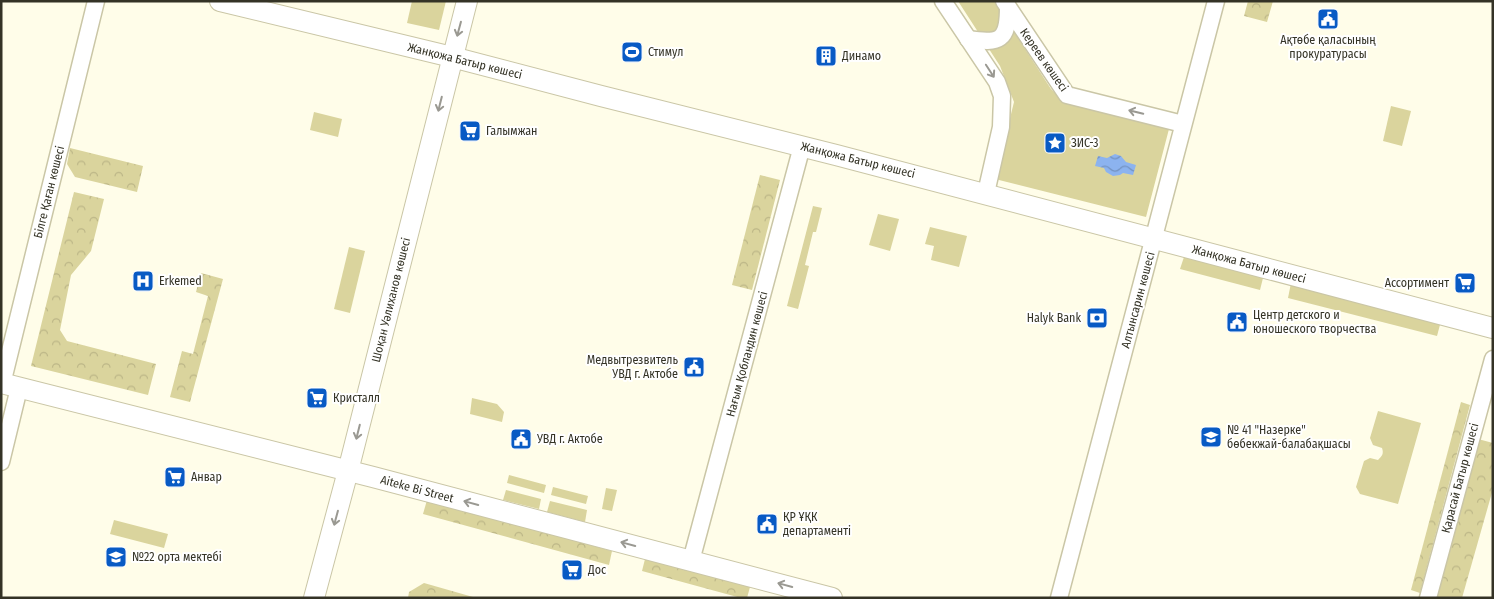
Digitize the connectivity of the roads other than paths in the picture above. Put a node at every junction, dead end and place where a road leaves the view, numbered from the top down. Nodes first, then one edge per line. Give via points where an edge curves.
1 (96, 1) edge
2 (220, 1) edge
3 (467, 1) edge
4 (943, 1) edge
5 (1216, 1) edge
6 (1006, 4) edge
7 (968, 39) junction
8 (452, 57) junction
9 (1183, 124) junction
10 (802, 146) junction
11 (986, 193) junction
12 (1154, 239) junction
13 (1493, 328) edge
14 (1493, 359) edge
15 (7, 385) edge
16 (1, 462) edge
17 (348, 471) junction
18 (691, 561) junction
19 (314, 598) edge
20 (832, 598) edge
21 (1059, 598) edge
22 (1428, 598) edge

1 - 15 street, Білге Қаған көшесі
2 - 8 street, Жанқожа Батыр көшесі
3 -> 8 street, Шоқан Уәлиханов көшесі
4 - 7 street
5 - 9 street, Алтынсарин көшесі
6 - 7 street via 1008,23 1000,38 991,42
9 -> 6 street, Кереев көшесі via 1067,95
7 -> 11 street via 997,82 1002,96 1001,127
8 - 10 street, Жанқожа Батыр көшесі
8 -> 17 street, Шоқан Уәлиханов көшесі
9 - 12 street, Алтынсарин көшесі
10 - 11 street, Жанқожа Батыр көшесі
10 - 18 street, Нағым Қобландин көшесі
11 - 12 street, Жанқожа Батыр көшесі
12 - 13 street, Жанқожа Батыр көшесі
12 - 21 street, Алтынсарин көшесі
14 - 22 street, Қарасай Батыр көшесі
15 - 16 street, Білге Қаған көшесі
15 - 17 street, Aiteke Bi Street
18 -> 17 street, Aiteke Bi Street
17 -> 19 street, Шоқан Уәлиханов көшесі
20 -> 18 street, Aiteke Bi Street

